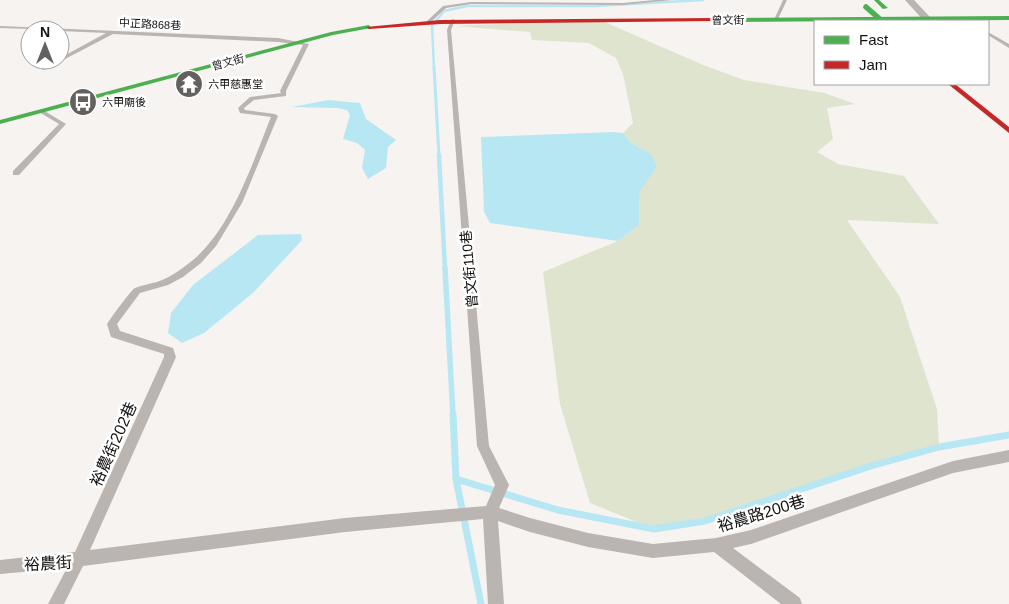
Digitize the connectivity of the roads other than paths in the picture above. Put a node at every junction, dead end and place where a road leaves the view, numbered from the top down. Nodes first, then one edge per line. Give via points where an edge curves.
1 (670, 0) edge
2 (785, 0) edge
3 (909, 0) edge
4 (538, 2) edge
5 (863, 4) edge
6 (881, 4) edge
7 (1009, 18) edge
8 (928, 19) junction
9 (963, 19) edge
10 (450, 20) junction
11 (776, 20) junction
12 (881, 20) edge
13 (899, 20) edge
14 (429, 21) junction
15 (0, 27) edge
16 (112, 33) junction
17 (989, 34) edge
18 (300, 43) junction
19 (1009, 46) edge
20 (70, 55) edge
21 (952, 85) edge
22 (41, 111) junction
23 (0, 122) edge
24 (1009, 131) edge
25 (16, 173) dead end
26 (1009, 456) edge
27 (492, 507) junction
28 (716, 545) junction
29 (79, 559) junction
30 (0, 567) edge
31 (56, 604) edge
32 (496, 604) edge
33 (794, 604) edge

1 - 4 lane via 623,4
2 - 11 lane
3 - 8 street
4 - 14 lane via 471,3 445,7
5 - 12 main road, bridge
6 - 13 main road
7 - 9 main road, 曾文街
8 - 9 main road, 曾文街
8 - 11 main road, 曾文街
10 - 11 main road, 曾文街
10 - 14 main road, 曾文街
10 - 27 lane, 曾文街110巷 via 484,446 502,485
14 - 18 main road, 曾文街 via 350,30
15 - 16 lane, 中正路868巷
16 - 18 lane, 中正路868巷
16 - 20 lane
17 - 19 lane
18 - 22 main road, 曾文街
18 - 29 lane, 裕農街202巷 via 306,44 283,91 284,95 252,98 240,108 242,112 275,116 227,223 205,254 181,275 163,284 137,290 112,324 115,334 169,351 170,357
21 - 24 main road
22 - 23 main road, 曾文街
22 - 25 lane via 63,124
26 - 28 lane, 裕農路200巷 via 953,467 751,537
27 - 28 lane, 裕農路200巷 via 530,525 588,540 653,551
27 - 29 lane
27 - 32 lane
28 - 33 lane
29 - 30 lane, 裕農街
29 - 31 lane, 裕農街

